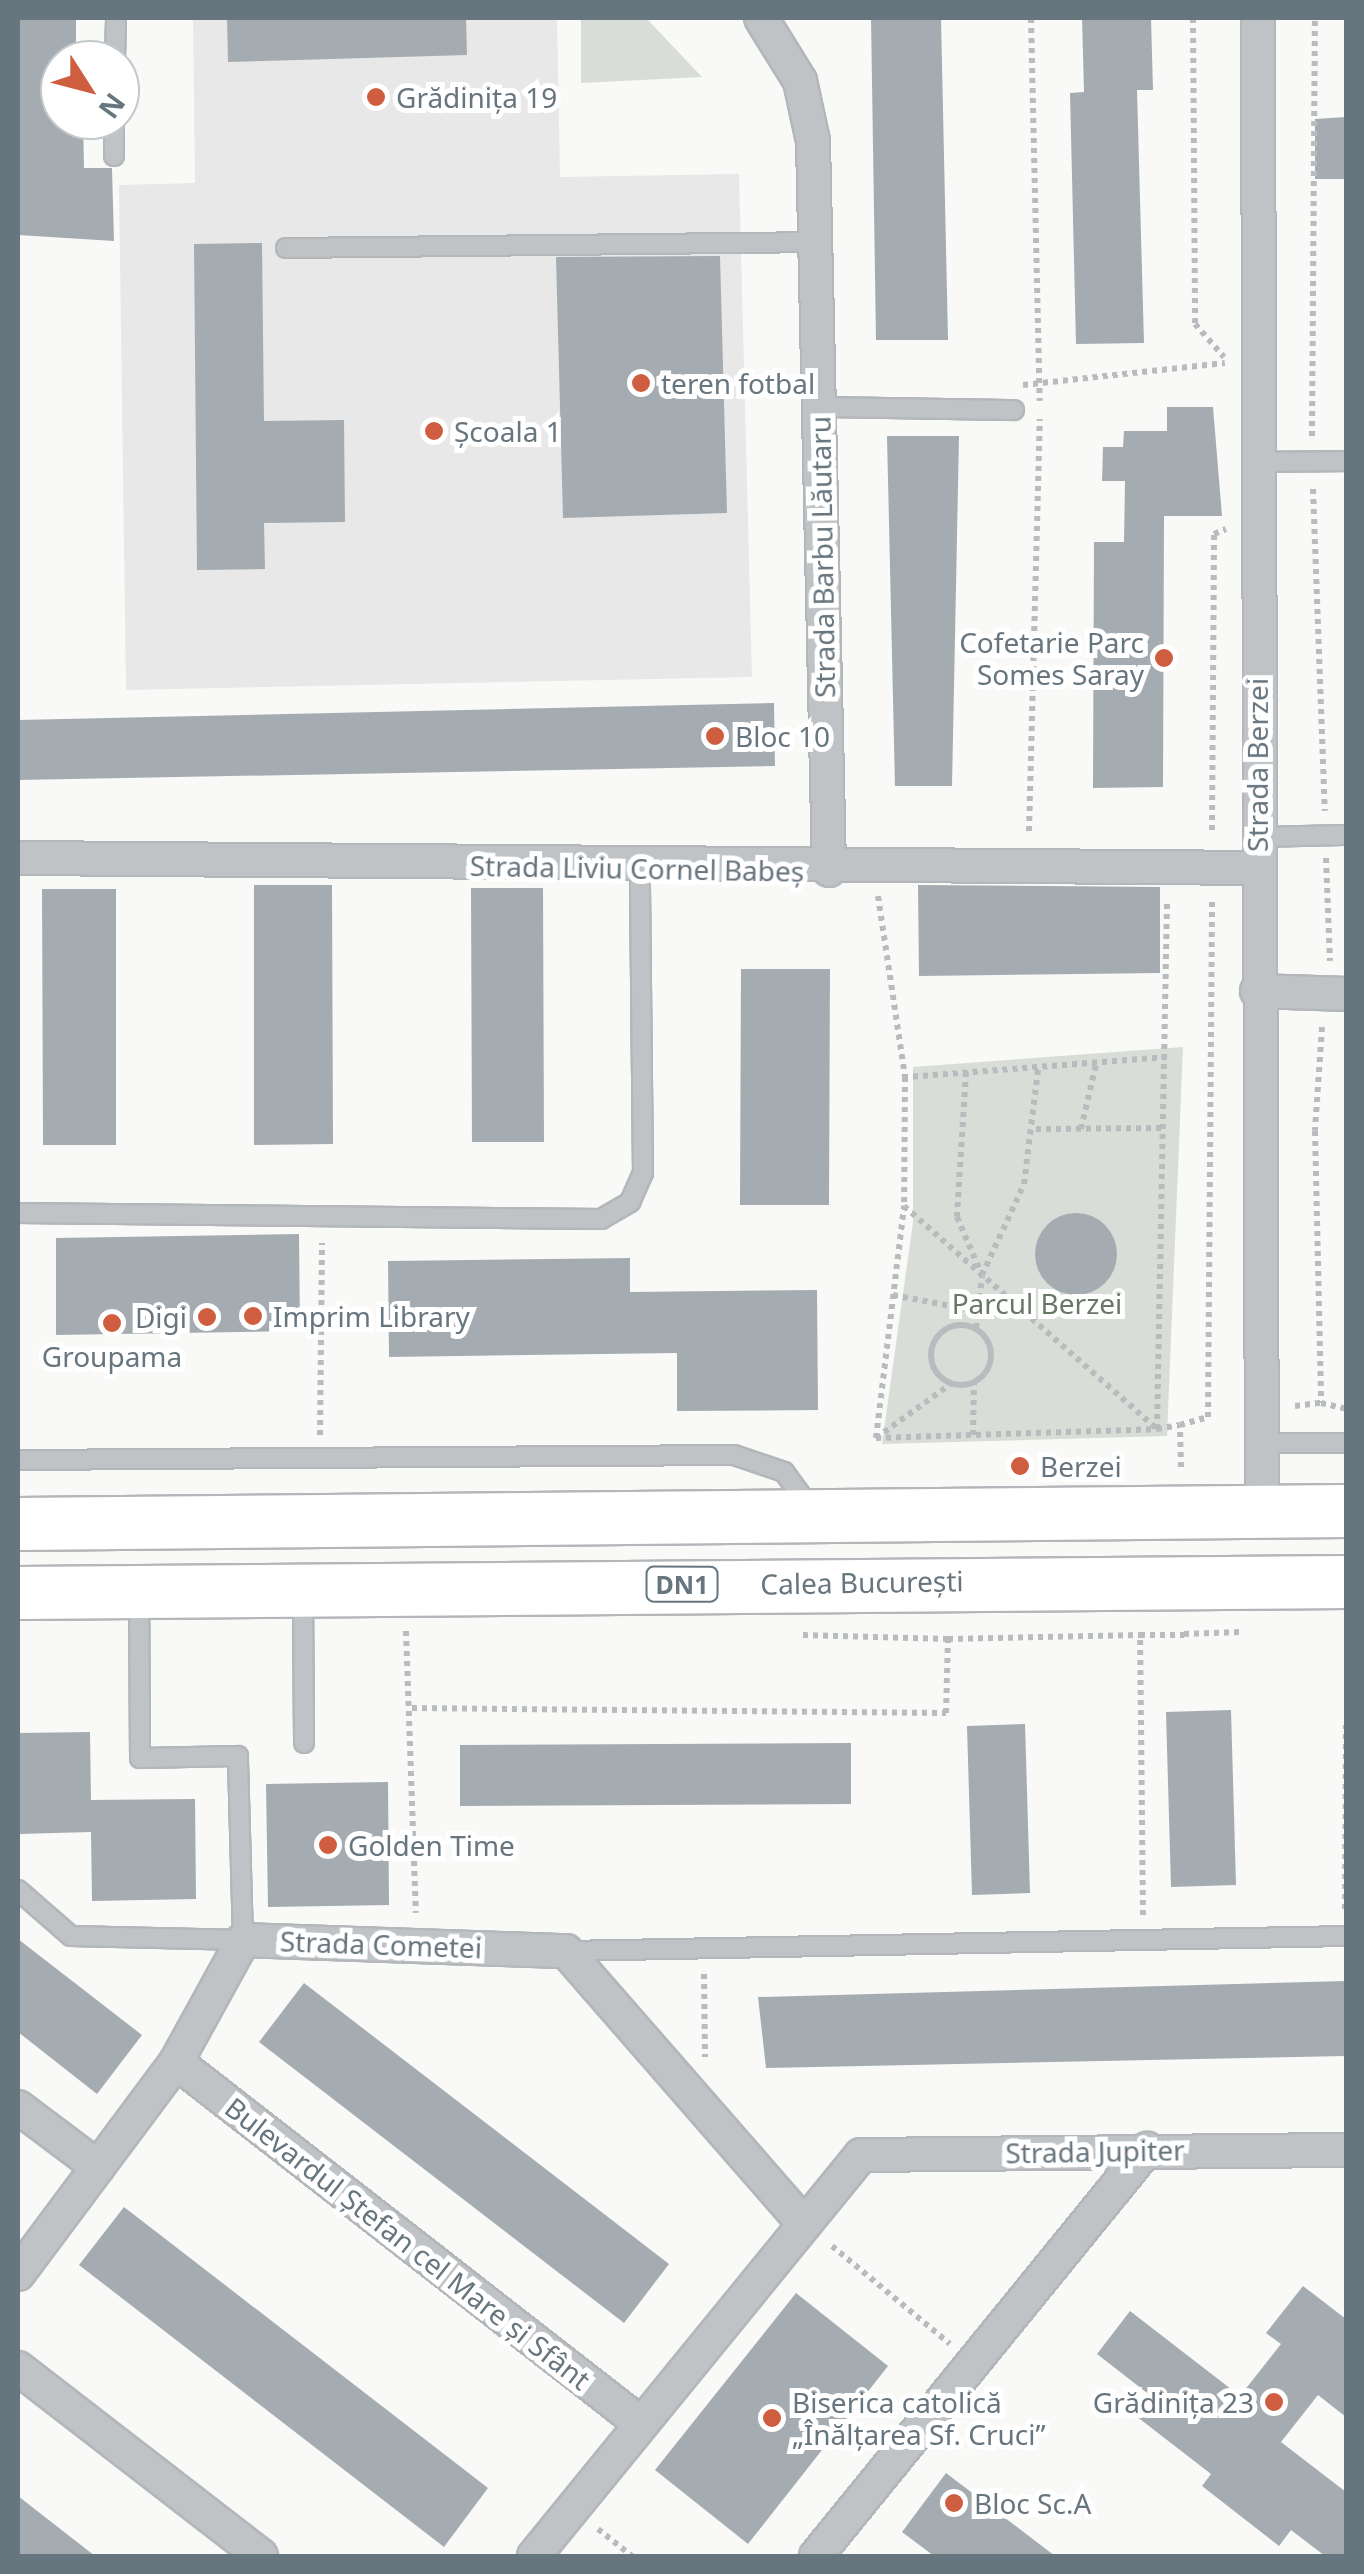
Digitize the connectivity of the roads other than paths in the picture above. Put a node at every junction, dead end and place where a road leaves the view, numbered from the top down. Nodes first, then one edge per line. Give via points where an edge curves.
1 (761, 18) edge
2 (1258, 18) edge
3 (114, 140) edge
4 (114, 156) dead end
5 (820, 242) junction
6 (286, 248) dead end
7 (819, 407) junction
8 (1014, 410) road end
9 (1346, 461) edge
10 (1257, 462) junction
11 (1346, 835) edge
12 (1257, 853) junction
13 (18, 858) edge
14 (640, 869) junction
15 (829, 870) junction
16 (1257, 992) junction
17 (1335, 1004) edge
18 (18, 1213) edge
19 (1346, 1442) edge
20 (1261, 1443) junction
21 (18, 1460) edge
22 (1346, 1511) edge
23 (1262, 1512) junction
24 (814, 1514) junction
25 (18, 1524) edge
26 (1346, 1582) edge
27 (303, 1588) junction
28 (139, 1592) junction
29 (18, 1593) edge
30 (304, 1744) dead end
31 (18, 1890) edge
32 (1346, 1936) edge
33 (243, 1940) junction
34 (566, 1950) junction
35 (176, 2062) junction
36 (18, 2107) edge
37 (1148, 2149) junction
38 (1346, 2150) edge
39 (98, 2168) junction
40 (801, 2220) junction
41 (18, 2274) edge
42 (18, 2368) edge
43 (640, 2424) junction
44 (820, 2555) edge
45 (262, 2556) edge
46 (534, 2556) edge

1 - 5 street, Strada Barbu Lăutaru via 800,82
2 - 10 street, Strada Berzei via 1241,366
3 - 4 lane
5 - 6 lane
5 - 7 street, Strada Barbu Lăutaru
7 - 8 lane
7 - 15 street, Strada Barbu Lăutaru
9 - 10 lane
10 - 12 street, Strada Berzei
11 - 12 lane
12 - 15 street, Strada Liviu Cornel Babeș via 1168,868
12 - 16 street, Strada Berzei
13 - 14 street, Strada Liviu Cornel Babeș
14 - 15 street, Strada Liviu Cornel Babeș
14 - 18 lane via 644,1173 630,1202 600,1219
16 - 17 street
16 - 20 street, Strada Berzei
19 - 20 lane
20 - 23 street, Strada Berzei
21 - 24 lane via 755,1457 784,1472
22 - 23 main road
23 - 24 main road
24 - 25 main road
26 - 27 main road, Calea București / DN1
27 - 28 main road, Calea București / DN1
27 - 30 lane
28 - 29 main road, Calea București / DN1
28 - 33 lane via 140,1758 238,1756
31 - 33 lane via 71,1936
32 - 34 lane
33 - 34 street, Strada Cometei
33 - 35 street, Strada Cometei
34 - 40 street
35 - 39 street, Strada Cometei
35 - 43 street, Bulevardul Ștefan cel Mare și Sfânt
36 - 39 street
37 - 38 street, Strada Jupiter
37 - 40 street, Strada Jupiter via 861,2155 845,2164
37 - 44 street
39 - 41 street, Strada Cometei
40 - 43 street
42 - 45 street
43 - 46 street

